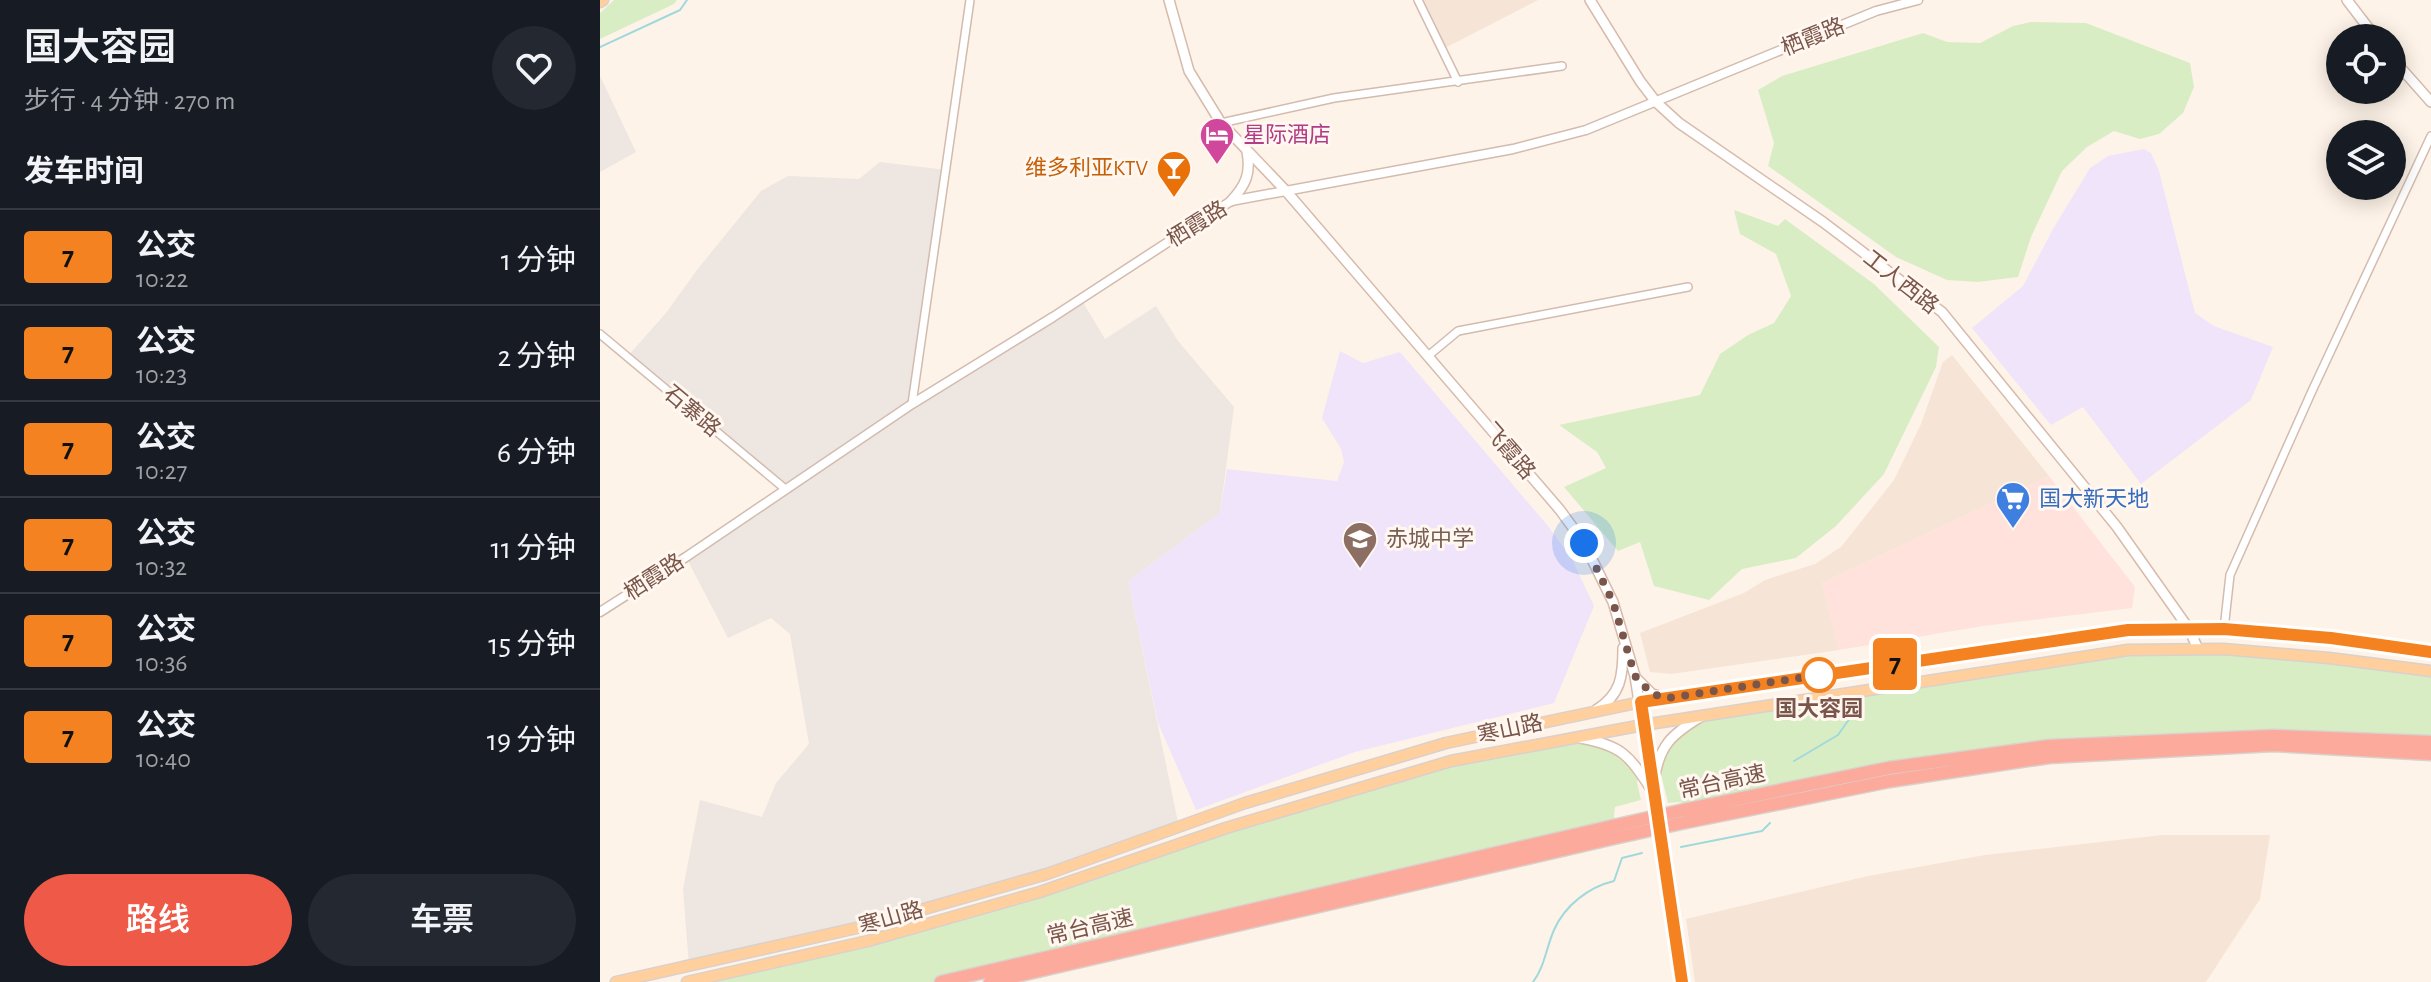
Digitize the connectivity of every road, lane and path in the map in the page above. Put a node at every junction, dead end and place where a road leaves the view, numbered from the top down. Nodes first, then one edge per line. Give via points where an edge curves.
1 (970, 0) edge
2 (1169, 0) edge
3 (1418, 0) edge
4 (1590, 0) edge
5 (1918, 0) edge
6 (2347, 0) edge
7 (2365, 24) edge
8 (1562, 66) dead end
9 (2406, 74) edge
10 (1458, 82) junction
11 (1656, 102) junction
12 (2431, 102) edge
13 (1221, 123) junction
14 (2431, 136) edge
15 (1247, 152) junction
16 (1286, 191) junction
17 (1231, 201) junction
18 (1688, 287) dead end
19 (600, 334) edge
20 (1428, 356) junction
21 (912, 404) junction
22 (784, 488) junction
23 (600, 612) edge
24 (2189, 629) junction
25 (2224, 629) junction
26 (1624, 637) junction
27 (2198, 649) junction
28 (2431, 652) edge
29 (2431, 671) edge
30 (1635, 676) junction
31 (1668, 698) junction
32 (1641, 702) junction
33 (1594, 711) junction
34 (1703, 716) junction
35 (1643, 725) junction
36 (1576, 737) junction
37 (2431, 742) edge
38 (2431, 754) edge
39 (1653, 792) junction
40 (1685, 816) junction
41 (1613, 832) junction
42 (616, 982) edge
43 (687, 982) edge
44 (941, 982) edge
45 (990, 982) edge
46 (1682, 982) edge

1 - 21 street
2 - 13 main road, 飞霞路 via 1189,71
3 - 10 street
4 - 11 main road, 工人西路
5 - 11 street, 栖霞路 via 1876,11
6 - 7 main road
8 - 10 street
9 - 12 main road
10 - 13 street via 1334,98
11 - 16 street, 栖霞路 via 1586,130 1513,149
11 - 24 main road, 工人西路 via 1942,312 2117,527
13 - 15 main road, 飞霞路
14 - 25 street via 2230,575
15 - 16 main road, 飞霞路
15 - 17 main road via 1250,168 1244,187
16 - 17 street, 栖霞路
16 - 20 main road, 飞霞路
17 - 21 street, 栖霞路
18 - 20 street via 1458,331
19 - 22 street, 石寨路
20 - 26 main road, 飞霞路 via 1584,543
21 - 22 street, 栖霞路
22 - 23 street, 栖霞路
24 - 25 main road, 寒山路
24 - 27 main road, 工人西路
24 - 31 main road, 寒山路 via 2128,630
25 - 28 main road, 寒山路
26 - 30 main road, 飞霞路
26 - 33 main road via 1618,692
27 - 29 main road, 寒山路
27 - 34 main road, 寒山路 via 2128,650
30 - 31 main road via 1652,694
30 - 32 main road, 飞霞路
31 - 32 main road, 寒山路
32 - 33 main road, 寒山路
32 - 35 main road, 飞霞路
33 - 42 main road, 寒山路 via 1446,743 1245,803 1047,874 861,927
34 - 35 main road, 寒山路
34 - 39 main road via 1674,733 1657,758
35 - 36 main road, 寒山路
35 - 39 main road, 飞霞路
36 - 39 main road via 1625,752
36 - 43 main road, 寒山路 via 1451,761 1226,828 1040,892 868,941
37 - 40 highway, 常台高速 via 2273,736 2049,746 1889,768
38 - 40 highway, 常台高速 via 2273,745 2049,757
39 - 46 main road, 飞霞路
40 - 41 highway, 常台高速, bridge
41 - 44 highway, 常台高速
41 - 45 highway, 常台高速

